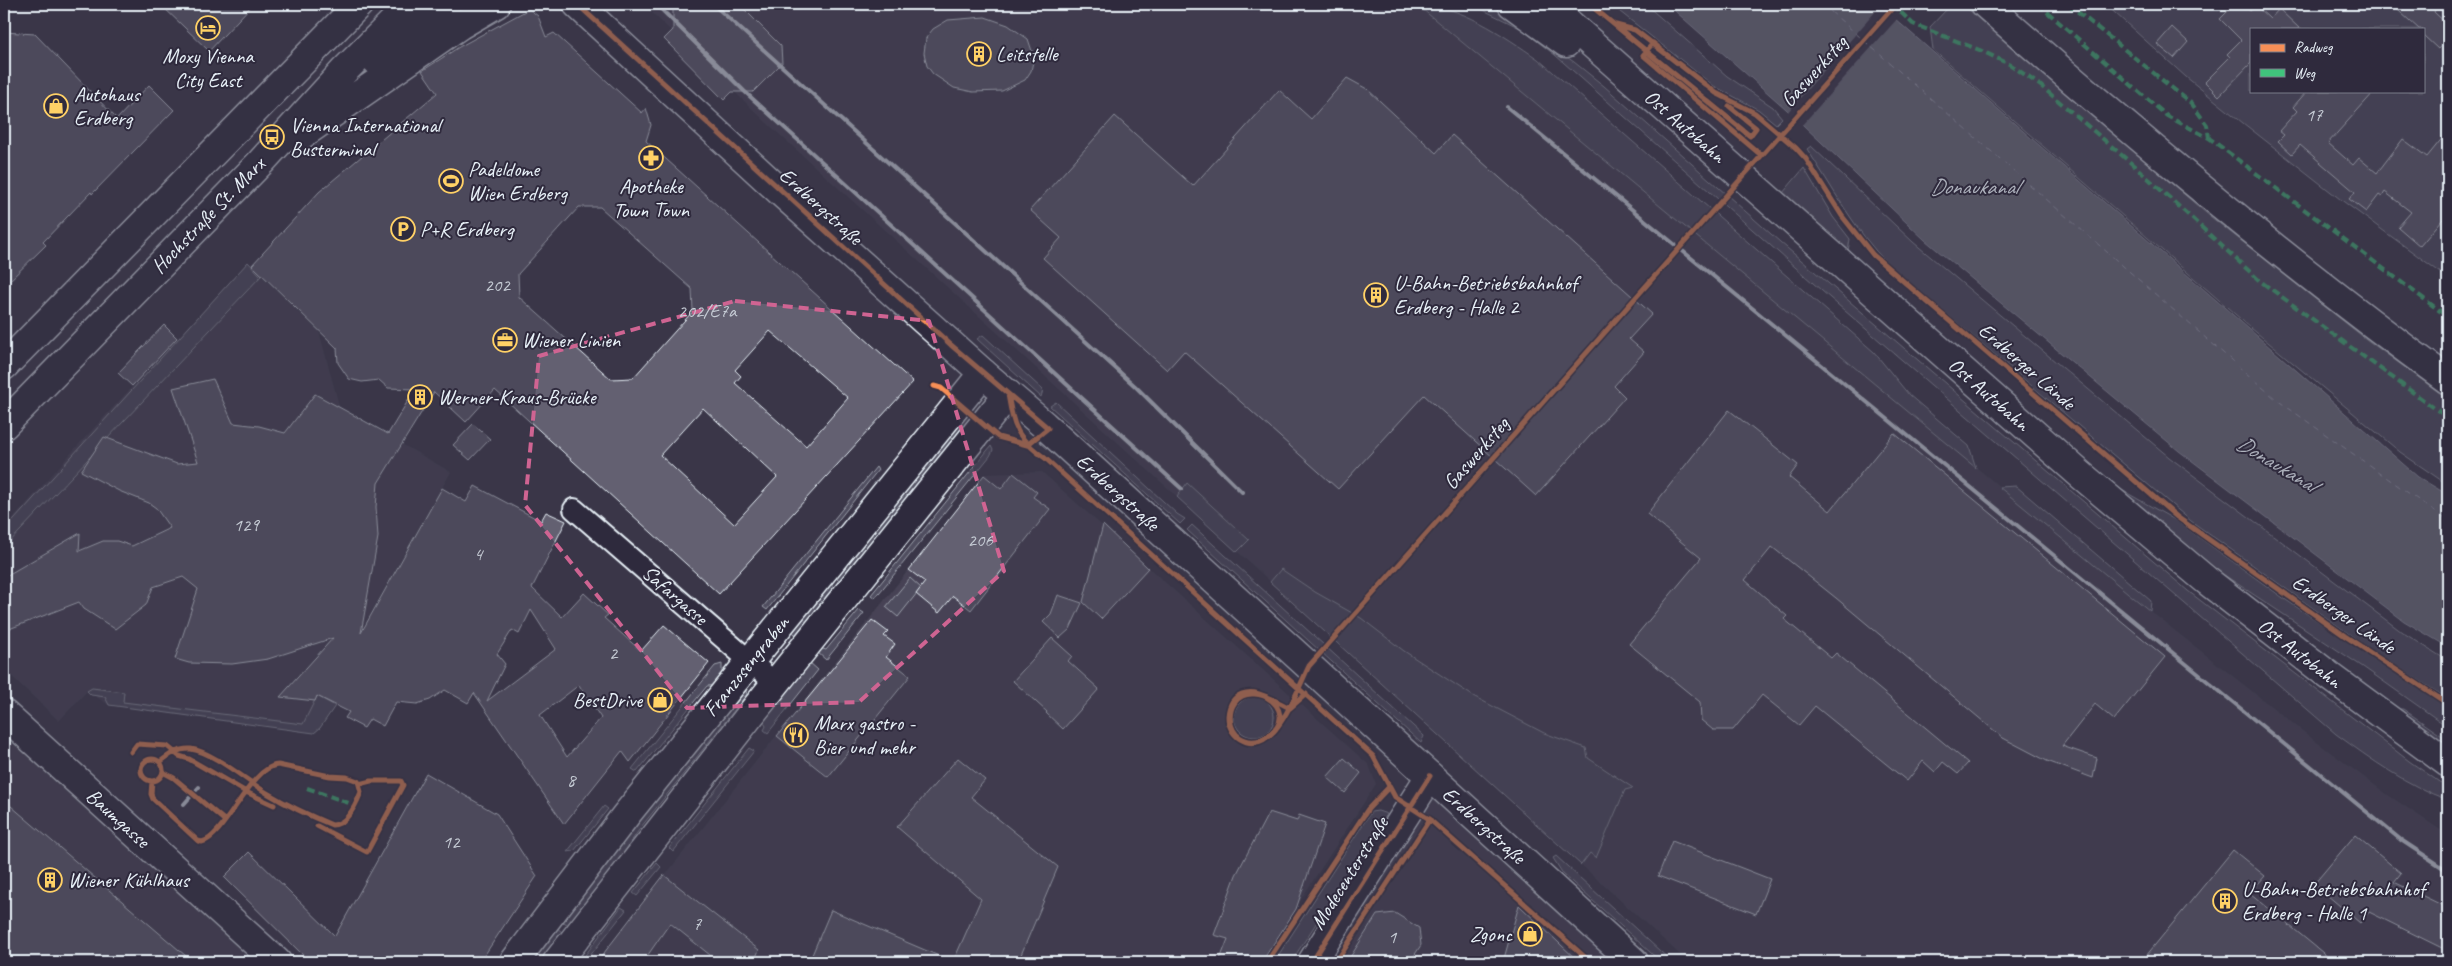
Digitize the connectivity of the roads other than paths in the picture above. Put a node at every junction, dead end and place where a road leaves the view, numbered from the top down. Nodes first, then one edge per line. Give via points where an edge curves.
1 (340, 4) edge
2 (359, 4) edge
3 (411, 4) edge
4 (446, 4) edge
5 (496, 4) edge
6 (577, 4) edge
7 (1512, 4) edge
8 (1535, 4) edge
9 (1546, 4) edge
10 (1985, 4) edge
11 (318, 45) junction
12 (1629, 76) junction
13 (261, 162) junction
14 (4, 366) edge
15 (983, 373) junction
16 (2448, 380) edge
17 (1008, 394) junction
18 (4, 425) edge
19 (574, 509) dead end
20 (750, 661) junction
21 (775, 683) junction
22 (4, 714) edge
23 (2448, 763) edge
24 (1430, 776) junction
25 (276, 962) edge
26 (514, 962) edge
27 (557, 962) edge
28 (1312, 962) edge
29 (1634, 962) edge

1 - 11 main road
2 - 11 main road, Hochstraße St. Marx
3 - 13 main road, Hochstraße St. Marx
4 - 13 main road
5 - 13 main road via 460,25
6 - 15 main road, Erdbergstraße
7 - 12 main road via 1608,76
8 - 12 main road via 1608,65
9 - 12 main road, Ost Autobahn
10 - 16 main road via 2254,232 2366,321
11 - 14 main road, Hochstraße St. Marx
12 - 23 main road, Ost Autobahn via 2081,475 2327,674
13 - 18 main road, Hochstraße St. Marx
15 - 17 main road, Erdbergstraße
15 - 20 main road, Franzosengraben
17 - 21 main road, Franzosengraben
17 - 24 main road, Erdbergstraße
19 - 20 street, Safargasse
20 - 21 street, Safargasse
20 - 26 main road, Franzosengraben via 626,815
21 - 27 main road, Franzosengraben
22 - 25 main road, Baumgasse
24 - 28 main road, Modecenterstraße
24 - 29 main road, Erdbergstraße

